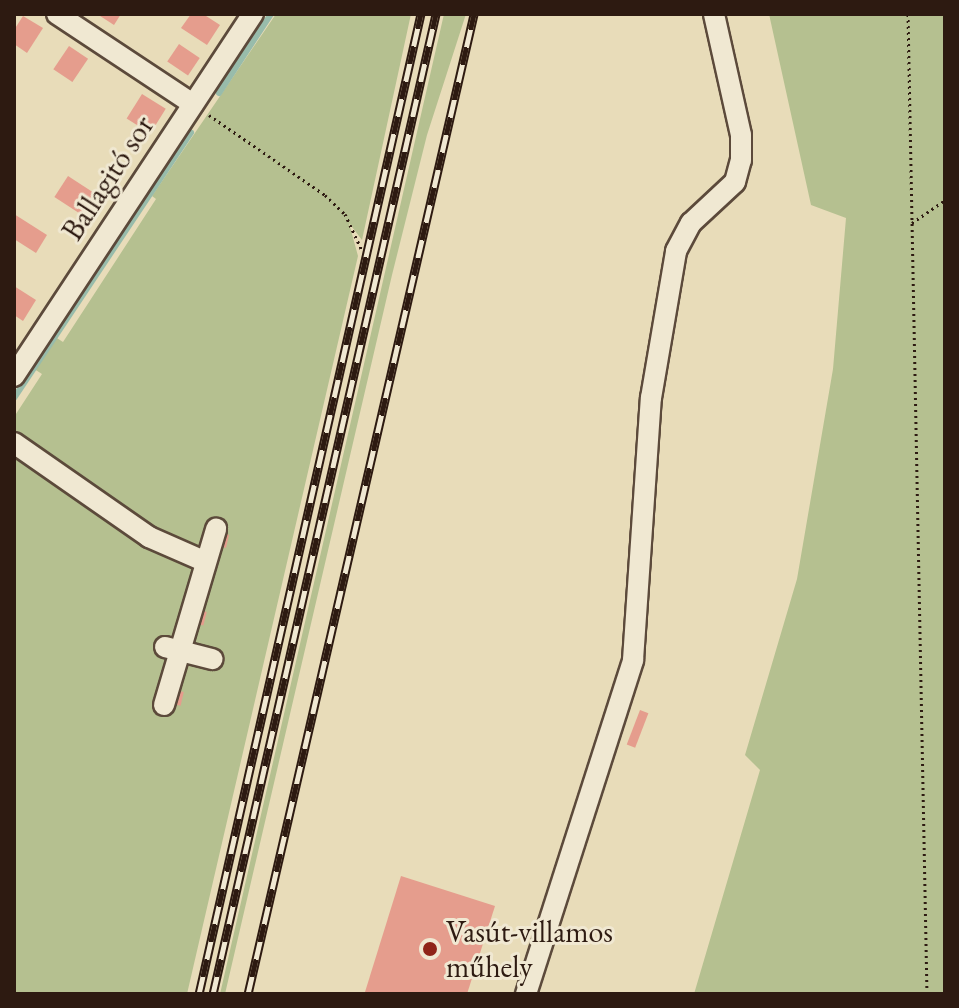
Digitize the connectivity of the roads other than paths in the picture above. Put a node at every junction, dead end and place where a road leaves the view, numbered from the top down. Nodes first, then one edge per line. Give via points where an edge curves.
1 (57, 14) edge
2 (253, 14) edge
3 (714, 14) edge
4 (193, 104) junction
5 (14, 376) edge
6 (14, 443) edge
7 (216, 529) dead end
8 (207, 575) junction
9 (172, 649) junction
10 (212, 659) dead end
11 (164, 705) dead end
12 (526, 994) edge

1 - 4 street
2 - 4 street, Ballagitó sor
3 - 12 street via 741,135 741,160 735,182 691,223 676,251 651,398 633,660
4 - 5 street, Ballagitó sor
6 - 8 street
7 - 8 street
8 - 9 street
9 - 10 street
9 - 11 street

